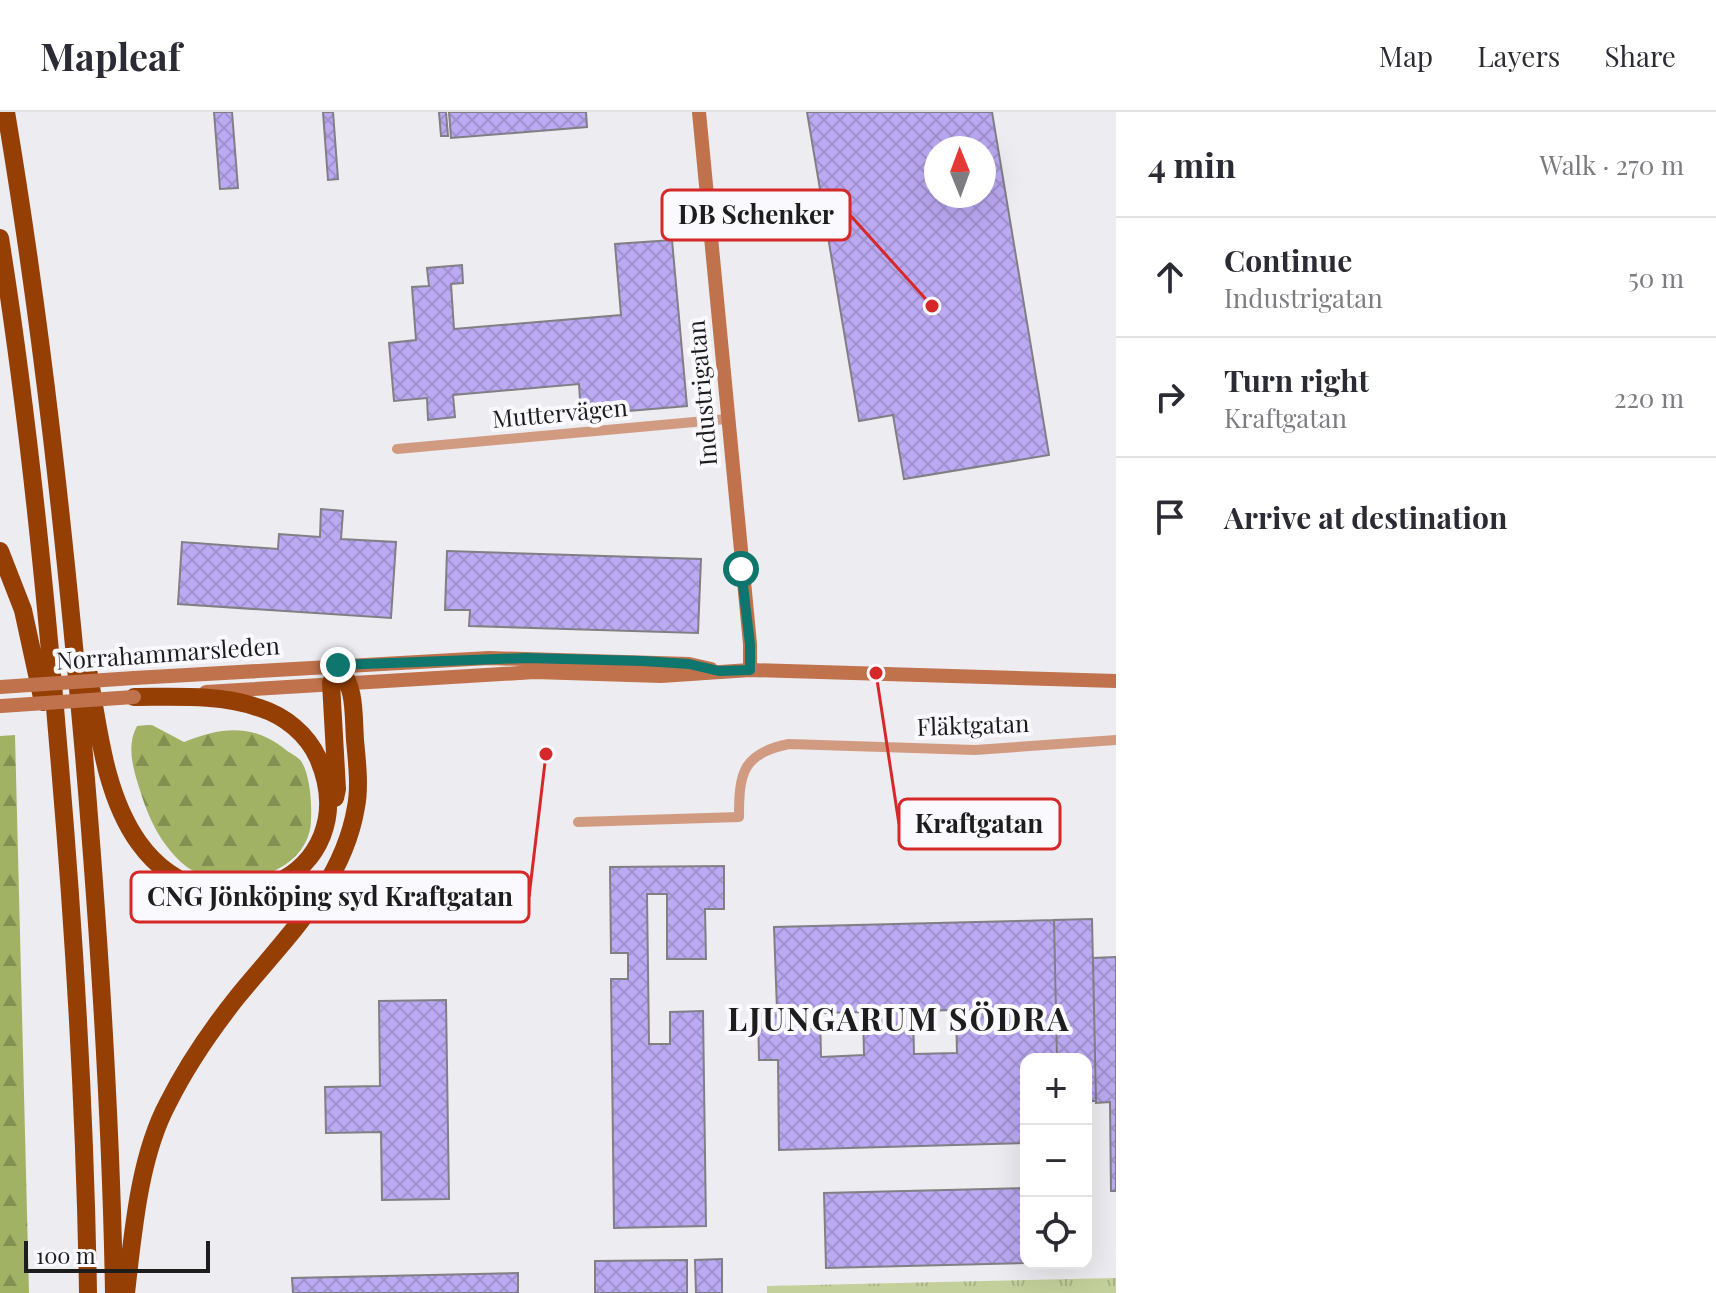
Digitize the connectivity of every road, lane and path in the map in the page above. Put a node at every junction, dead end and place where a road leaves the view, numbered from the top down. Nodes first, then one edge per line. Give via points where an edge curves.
1 (6, 112) edge
2 (699, 112) edge
3 (0, 238) edge
4 (727, 419) junction
5 (397, 449) dead end
6 (65, 542) junction
7 (0, 551) edge
8 (750, 670) junction
9 (719, 671) junction
10 (334, 674) junction
11 (1116, 681) edge
12 (350, 682) junction
13 (0, 687) edge
14 (134, 688) junction
15 (0, 706) edge
16 (1116, 740) edge
17 (578, 822) dead end
18 (324, 831) junction
19 (67, 845) junction
20 (88, 1293) edge
21 (114, 1293) edge
22 (126, 1293) edge

1 - 6 highway via 33,273
2 - 4 street, Industrigatan
3 - 19 highway via 42,546
4 - 5 street, Muttervägen
4 - 8 street, Industrigatan
6 - 18 highway via 107,767 121,809 158,865 210,892 253,892 301,867
6 - 21 highway via 100,947
7 - 19 highway via 36,659
8 - 9 street
8 - 11 street
9 - 10 street, Norrahammarsleden via 689,664 526,658
9 - 12 street via 661,676 535,672
10 - 12 highway
10 - 14 street, Norrahammarsleden
10 - 18 highway via 337,789
12 - 22 highway via 357,806 346,844 311,909 209,1034 165,1107 139,1200
13 - 14 street, Norrahammarsleden, bridge
14 - 15 street, Norrahammarsleden, bridge
14 - 18 highway via 227,700 283,718 301,732 321,765 328,807
16 - 17 street, Fläktgatan via 975,750 789,744 765,750 744,768 739,817
19 - 20 highway

